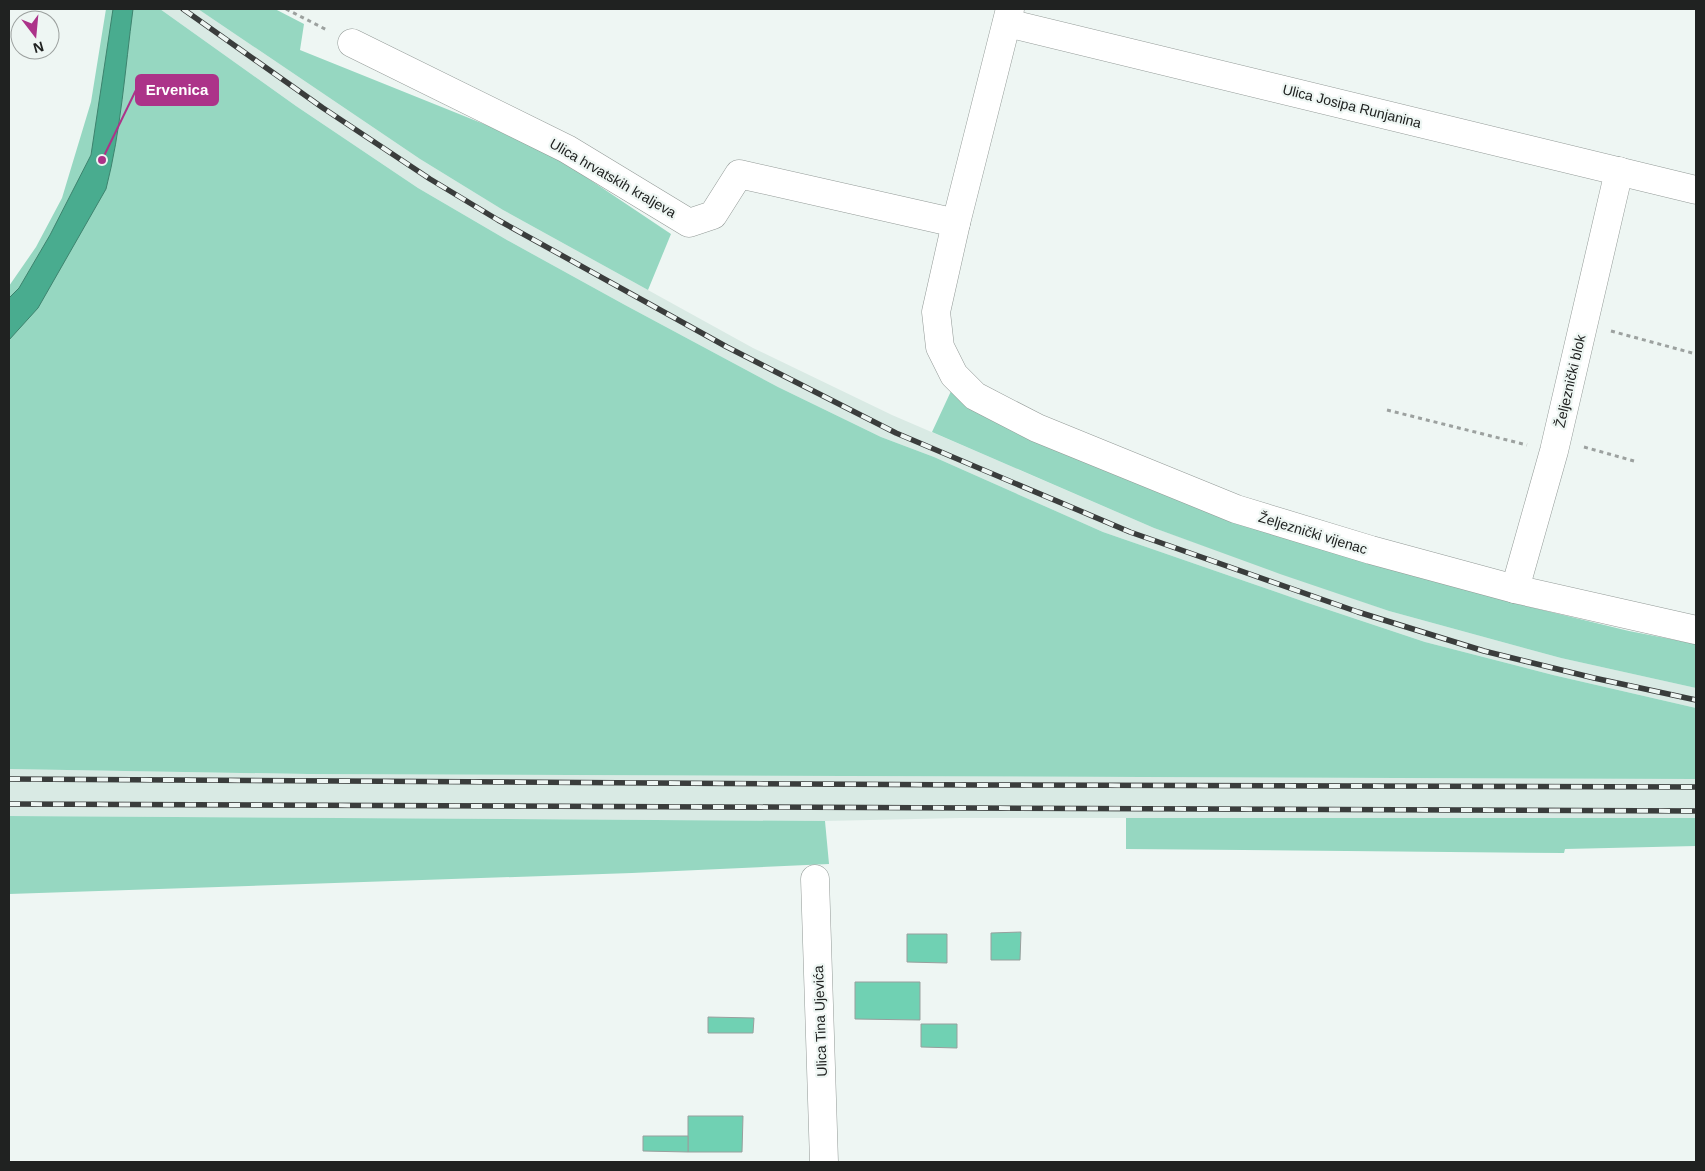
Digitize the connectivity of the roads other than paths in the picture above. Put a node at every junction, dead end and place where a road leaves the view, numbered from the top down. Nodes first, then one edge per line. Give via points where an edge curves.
1 (1009, 16) edge
2 (352, 43) road end
3 (1619, 171) junction
4 (1696, 190) edge
5 (956, 223) junction
6 (1515, 589) junction
7 (1696, 630) edge
8 (815, 879) dead end
9 (824, 1162) edge

1 - 3 street, Ulica Josipa Runjanina
1 - 5 street
2 - 5 street, Ulica hrvatskih kraljeva via 567,149 689,223 713,215 739,174
3 - 4 street, Ulica Josipa Runjanina
3 - 6 street, Željeznički blok via 1555,445
5 - 6 street, Željeznički vijenac via 936,312 940,347 954,375 975,396 1037,428 1236,509
6 - 7 street, Željeznički vijenac
8 - 9 street, Ulica Tina Ujevića

